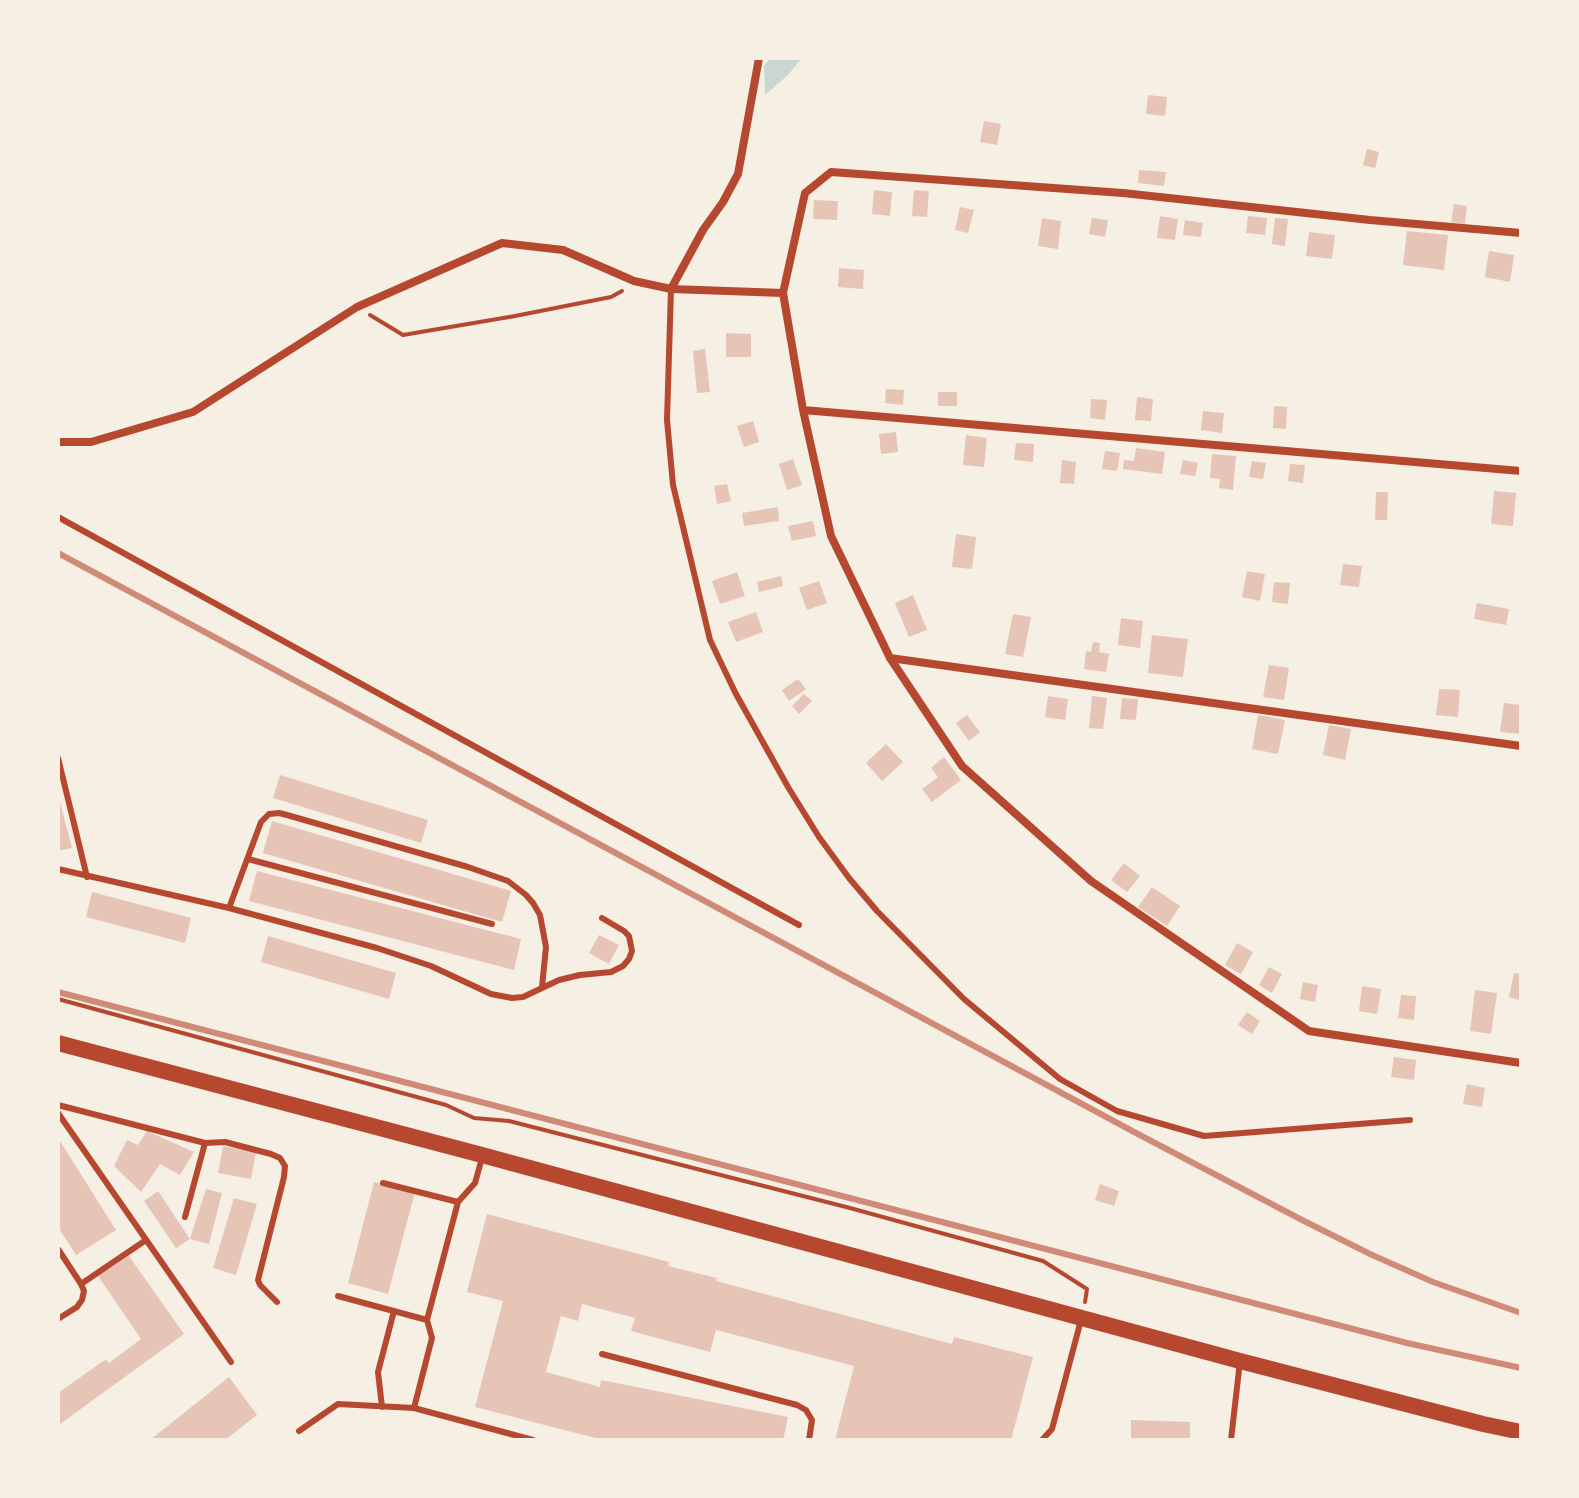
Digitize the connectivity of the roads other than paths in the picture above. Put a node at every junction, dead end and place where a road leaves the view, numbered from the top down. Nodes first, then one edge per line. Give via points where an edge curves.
1 (759, 58) edge
2 (1521, 233) edge
3 (671, 289) junction
4 (783, 293) junction
5 (803, 410) junction
6 (58, 442) edge
7 (1521, 471) edge
8 (58, 517) edge
9 (890, 658) junction
10 (1521, 746) edge
11 (58, 758) edge
12 (248, 859) junction
13 (58, 869) edge
14 (87, 877) junction
15 (229, 908) junction
16 (602, 918) dead end
17 (492, 924) dead end
18 (799, 925) dead end
19 (542, 987) junction
20 (58, 1043) edge
21 (1521, 1063) edge
22 (58, 1105) edge
23 (58, 1113) edge
24 (1410, 1120) dead end
25 (205, 1143) junction
26 (482, 1155) junction
27 (383, 1183) dead end
28 (458, 1202) junction
29 (185, 1217) dead end
30 (146, 1240) junction
31 (58, 1249) edge
32 (81, 1284) junction
33 (338, 1296) dead end
34 (277, 1302) dead end
35 (394, 1311) junction
36 (1081, 1318) junction
37 (58, 1319) edge
38 (427, 1320) junction
39 (602, 1354) dead end
40 (1240, 1361) junction
41 (231, 1362) dead end
42 (382, 1407) junction
43 (414, 1408) junction
44 (1052, 1429) junction
45 (299, 1431) dead end
46 (1516, 1435) edge
47 (533, 1440) edge
48 (809, 1440) edge
49 (1042, 1440) edge
50 (1056, 1440) edge
51 (1231, 1440) edge

1 - 3 street via 738,174
2 - 4 street via 1123,193 831,172 805,193
3 - 4 street
3 - 6 street via 634,281 563,250 502,243 357,307 193,412 91,442
3 - 24 lane via 667,420 673,485 710,640 788,787 877,911 964,999 1060,1079 1117,1111 1204,1136
4 - 5 street
5 - 7 street
5 - 9 street via 831,536
8 - 18 lane
9 - 10 street
9 - 21 street via 962,766 1091,881 1309,1031
11 - 14 lane
12 - 15 lane
12 - 17 lane
12 - 19 lane via 261,822 279,813 508,881 540,915 546,947
13 - 14 lane
14 - 15 lane
15 - 19 lane via 403,956 502,997 523,997
16 - 19 lane via 629,936 632,951 623,966
20 - 26 main road
22 - 25 lane
23 - 30 lane
25 - 29 lane
25 - 34 lane via 225,1142 271,1154 285,1166 258,1280
26 - 28 lane via 475,1183
26 - 36 main road
27 - 28 lane
28 - 38 lane
30 - 32 lane
30 - 41 lane
31 - 32 lane
32 - 37 lane via 82,1300
33 - 35 lane
35 - 38 lane
35 - 42 lane via 378,1372
36 - 40 main road
36 - 44 lane
38 - 43 lane via 432,1338
39 - 48 lane via 797,1405 812,1420
40 - 46 main road
40 - 51 lane
42 - 43 lane
42 - 45 lane via 338,1404
43 - 47 lane
44 - 49 lane
44 - 50 lane

